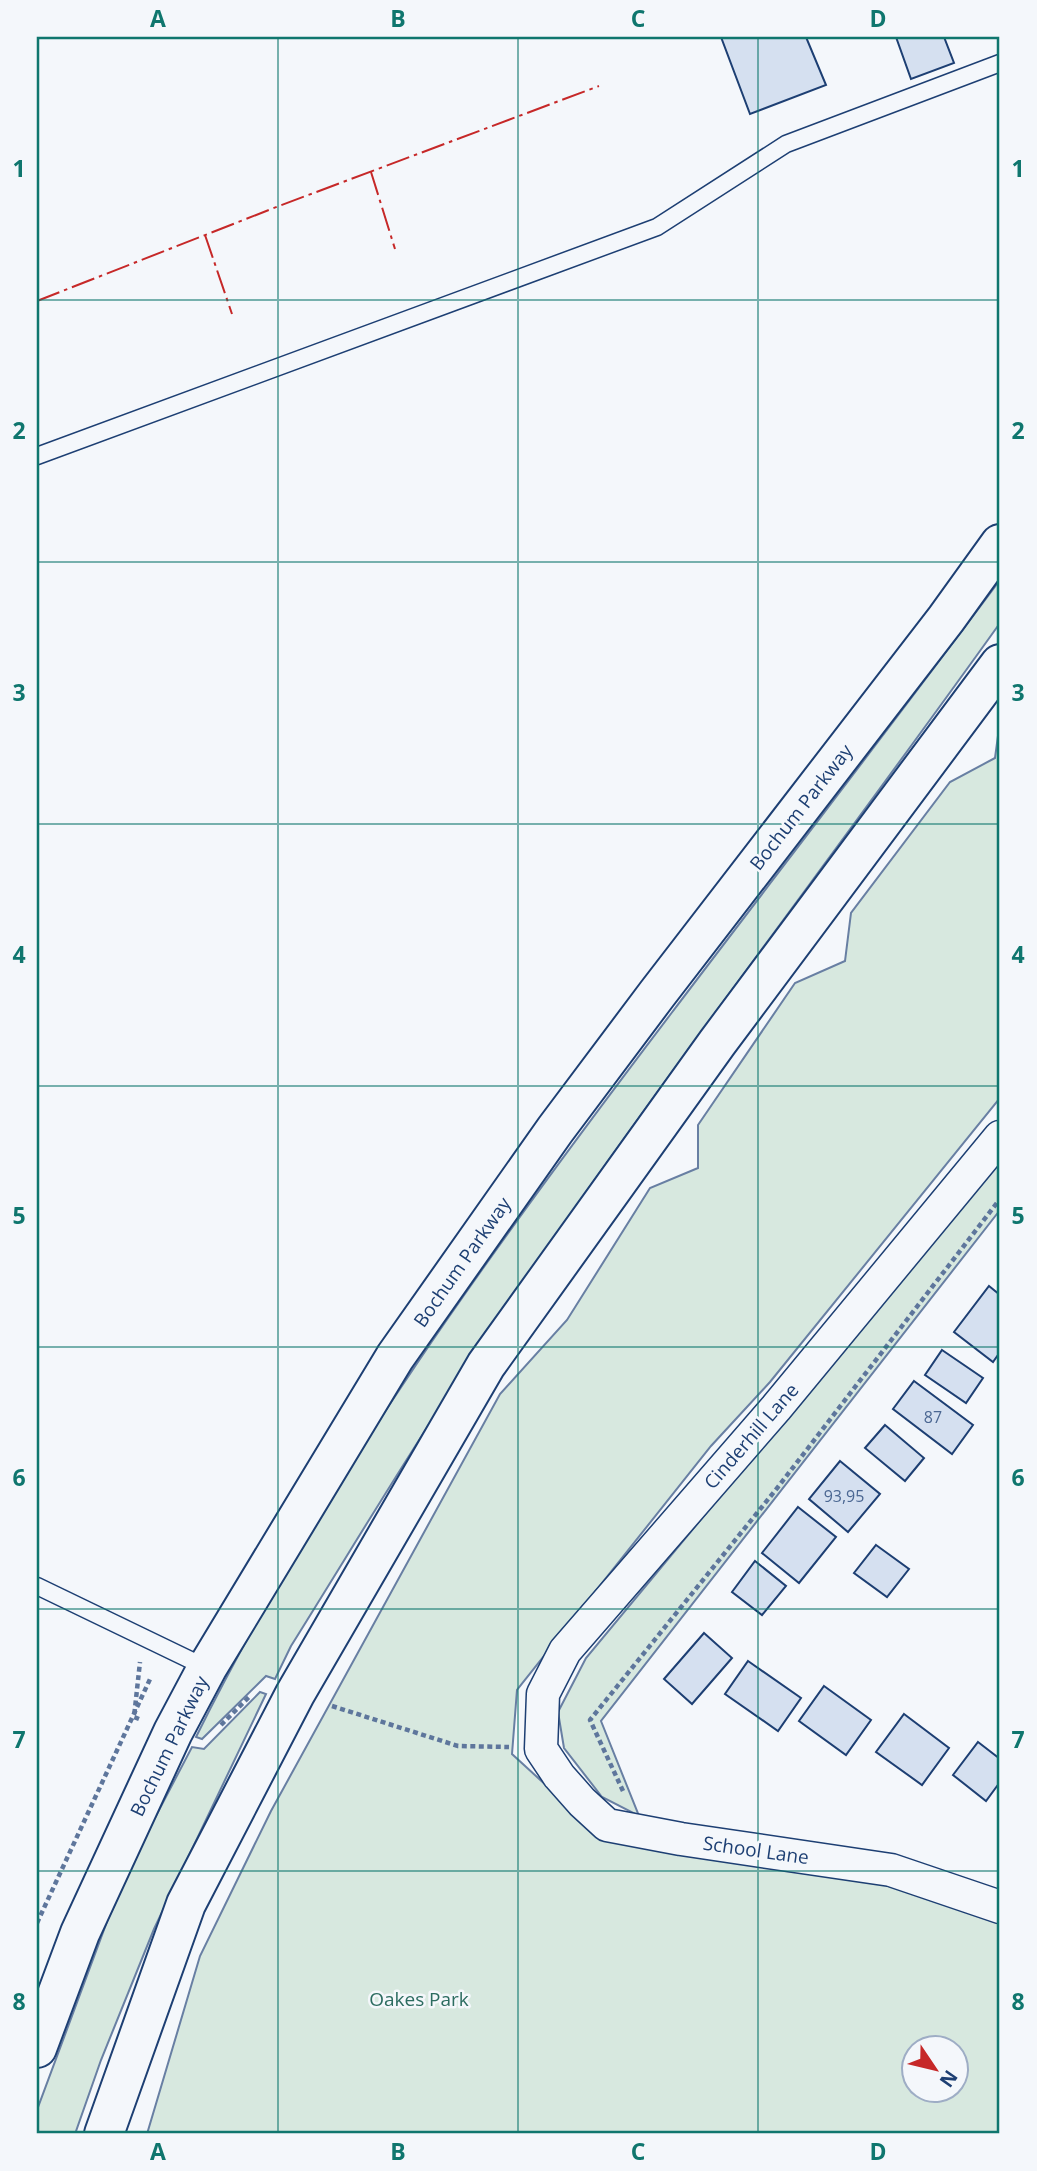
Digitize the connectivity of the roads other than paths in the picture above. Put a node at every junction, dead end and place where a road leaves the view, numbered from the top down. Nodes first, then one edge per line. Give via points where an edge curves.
1 (1000, 63) edge
2 (37, 456) edge
3 (1000, 544) edge
4 (1000, 664) edge
5 (1000, 1137) edge
6 (37, 1586) edge
7 (207, 1668) junction
8 (541, 1749) joint
9 (1000, 1907) edge
10 (37, 2049) edge
11 (104, 2134) edge

1 - 2 lane via 786,144 657,227
3 - 7 highway, Bochum Parkway via 555,1130 395,1357
4 - 11 highway via 717,1042 486,1365 295,1694 186,1904
5 - 8 street, Cinderhill Lane via 776,1408 565,1651 543,1694
6 - 7 lane
7 - 10 highway, Bochum Parkway via 80,1933
8 - 9 street, School Lane via 567,1785 607,1825 891,1870

